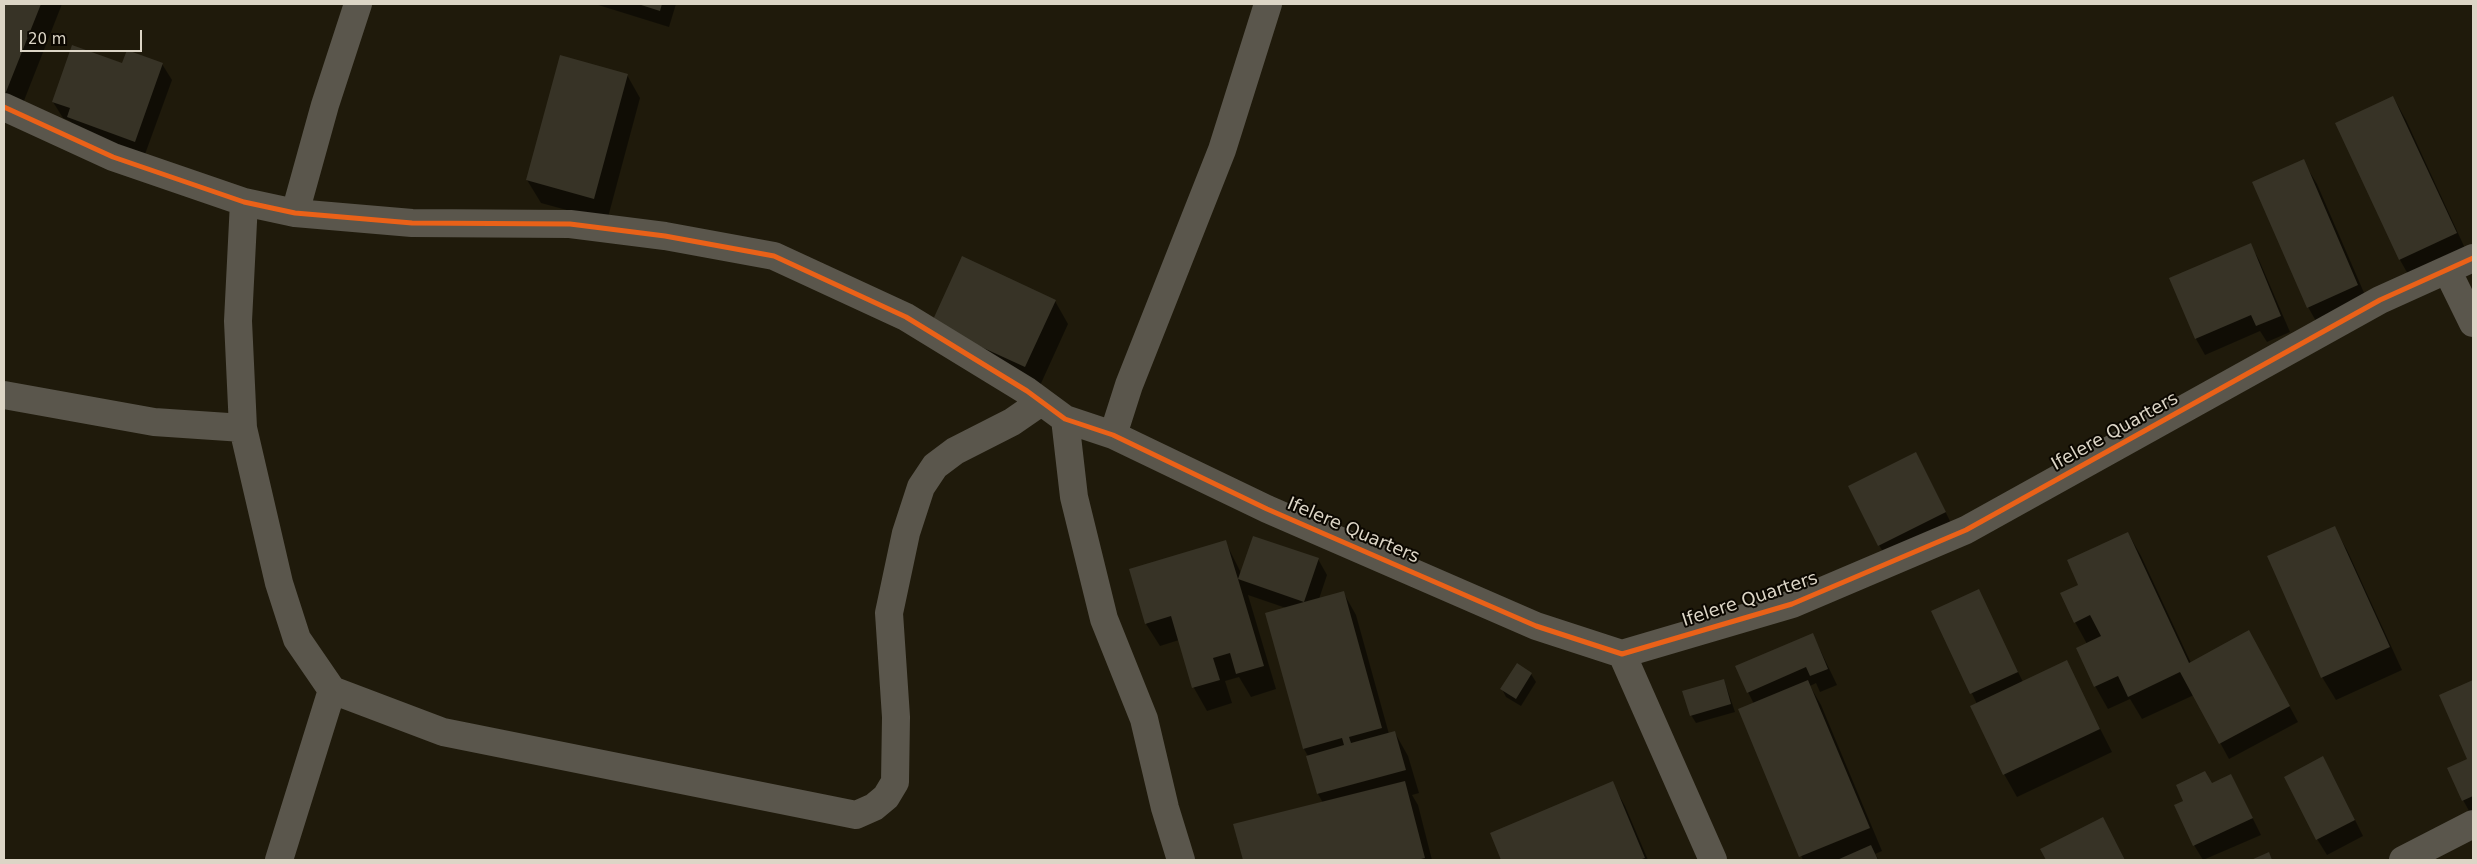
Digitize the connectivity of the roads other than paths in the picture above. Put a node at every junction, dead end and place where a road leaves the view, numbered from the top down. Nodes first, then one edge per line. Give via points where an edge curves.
1 (358, 4) edge
2 (1268, 4) edge
3 (4, 107) edge
4 (244, 202) junction
5 (295, 213) junction
6 (2473, 258) edge
7 (2447, 270) junction
8 (2473, 323) edge
9 (4, 395) edge
10 (1042, 402) junction
11 (1065, 419) junction
12 (243, 428) junction
13 (1113, 435) junction
14 (1622, 654) junction
15 (332, 690) junction
16 (2473, 824) edge
17 (280, 860) edge
18 (1181, 860) edge
19 (1713, 860) edge
20 (2403, 860) edge

1 - 5 street
2 - 13 street via 1222,150 1129,385
3 - 4 street, Ifelere Quarters via 114,157
4 - 5 street, Ifelere Quarters
4 - 12 street via 238,321
5 - 10 street, Ifelere Quarters via 412,223 570,224 665,236 774,256 906,317
6 - 7 street, Ifelere Quarters
7 - 8 street
7 - 14 street, Ifelere Quarters via 2380,300 1966,530 1792,604
9 - 12 street via 154,422
10 - 11 street, Ifelere Quarters
10 - 15 street via 1012,422 955,451 936,466 921,487 906,533 888,614 896,717 895,782 886,797 856,815 443,732
11 - 13 street, Ifelere Quarters
11 - 18 street via 1074,497 1104,619 1144,719
12 - 15 street via 270,548 297,638
13 - 14 street, Ifelere Quarters via 1268,509 1536,626
14 - 19 street
15 - 17 street
16 - 20 street

